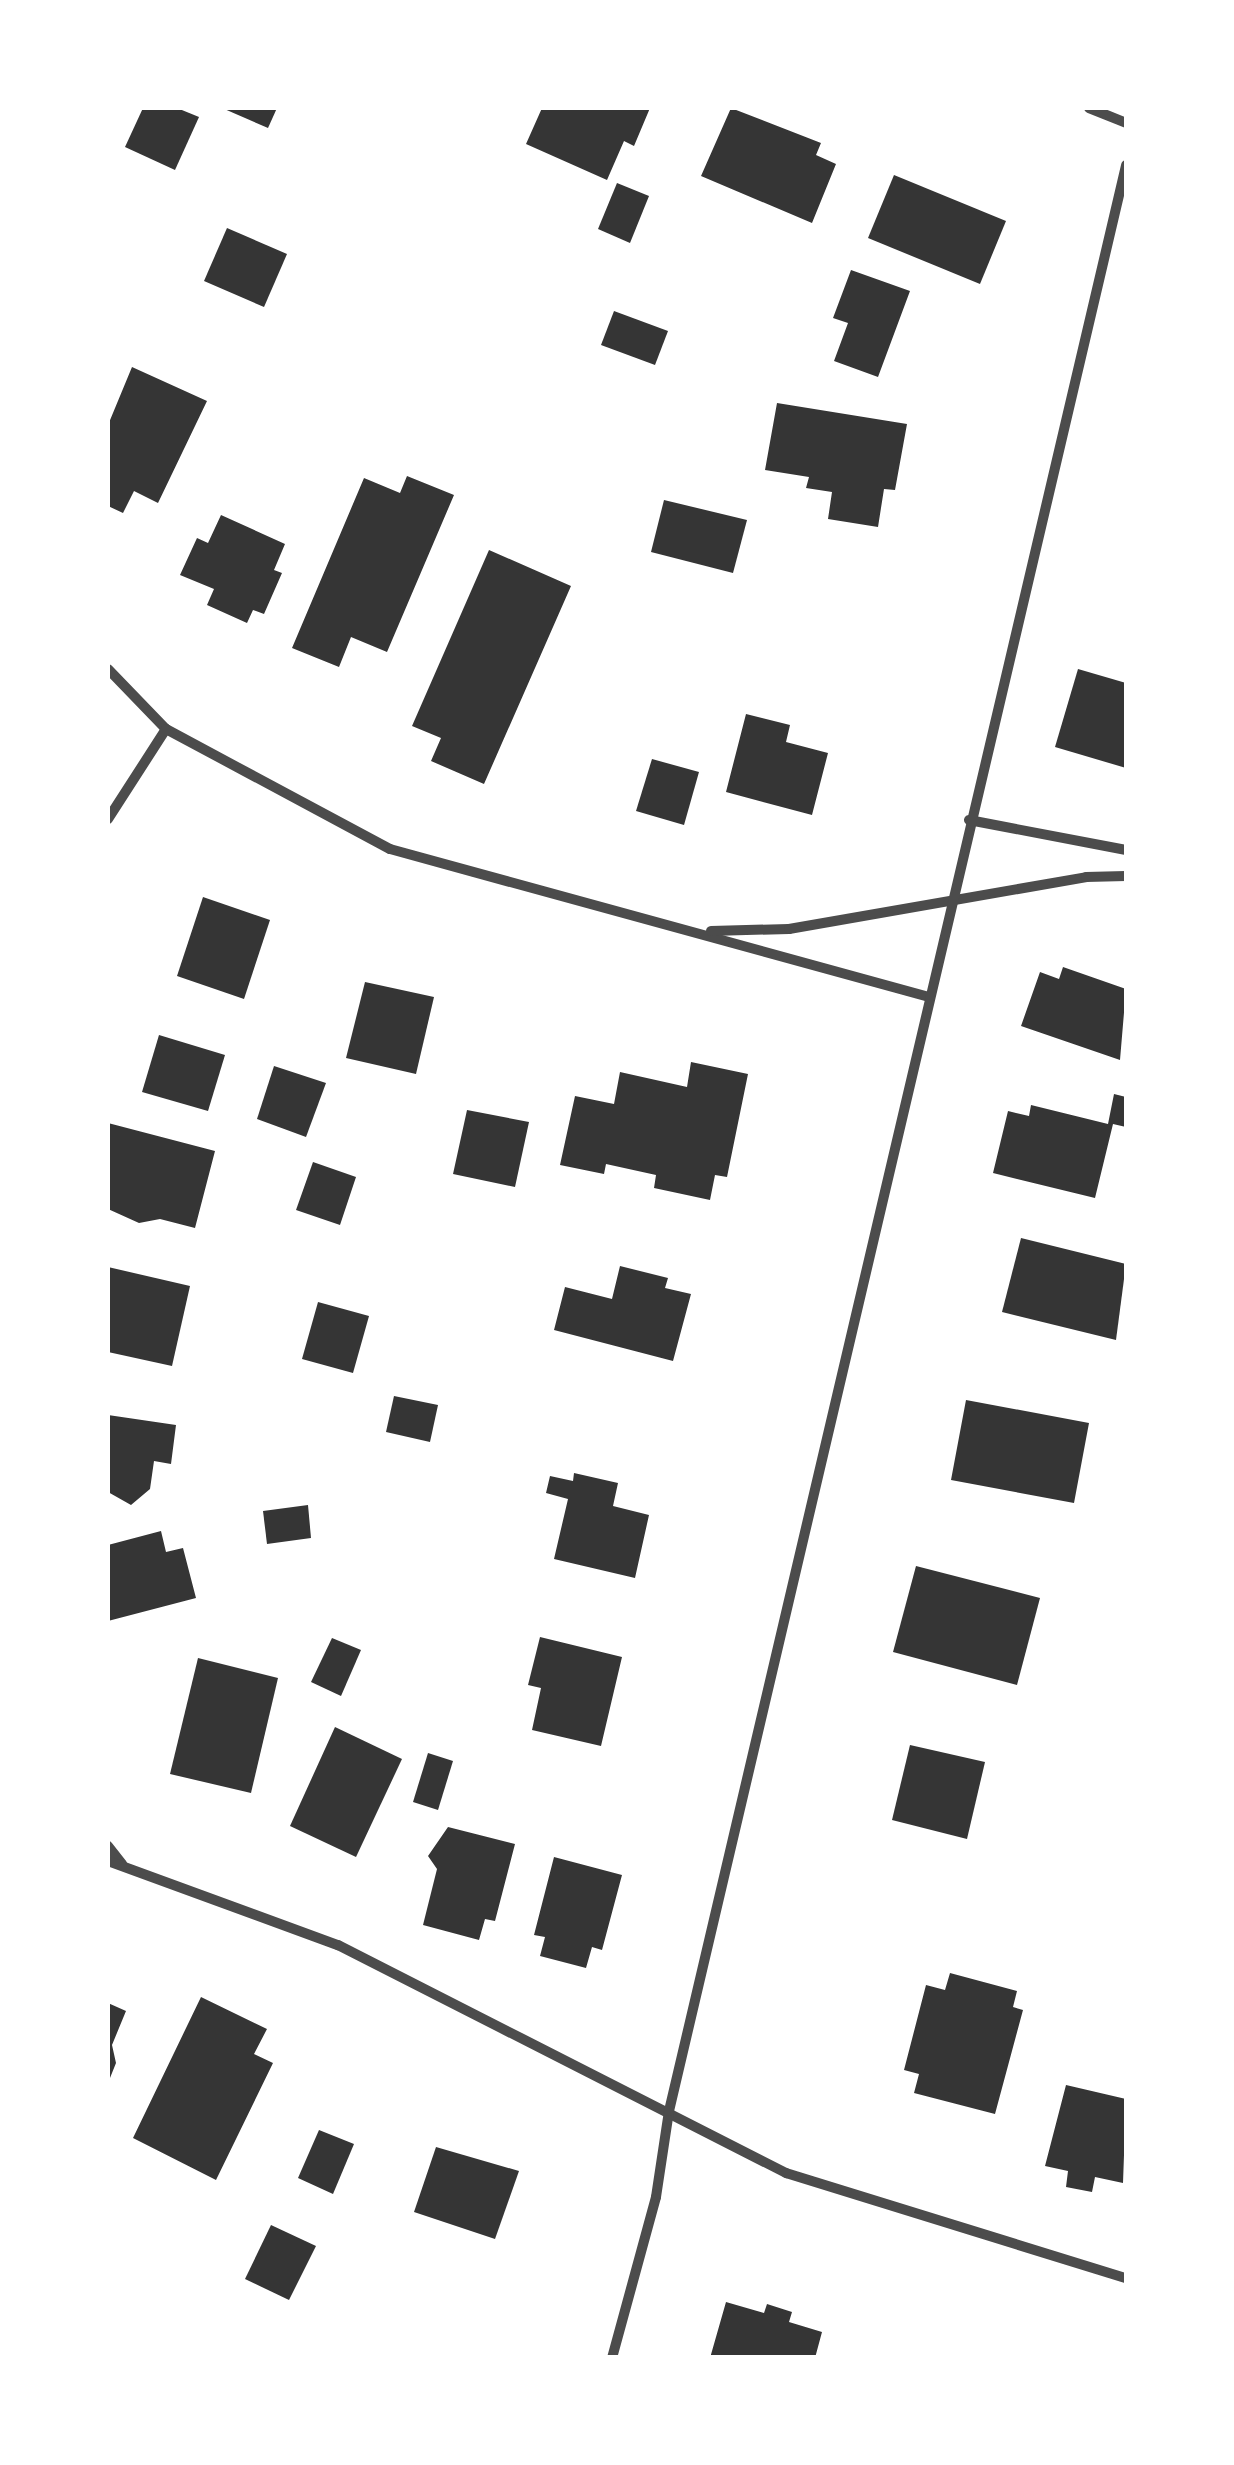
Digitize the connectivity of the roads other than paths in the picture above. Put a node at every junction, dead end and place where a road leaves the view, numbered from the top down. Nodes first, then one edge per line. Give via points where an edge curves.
1 (1089, 108) edge
2 (1126, 123) edge
3 (1126, 165) edge
4 (108, 669) edge
5 (166, 729) junction
6 (108, 819) edge
7 (970, 820) junction
8 (1126, 850) edge
9 (1126, 876) edge
10 (951, 900) junction
11 (700, 932) junction
12 (929, 997) junction
13 (108, 1846) edge
14 (108, 1861) edge
15 (123, 1865) junction
16 (668, 2111) junction
17 (1126, 2278) edge
18 (612, 2358) edge

1 - 2 street
3 - 7 street
4 - 5 street
5 - 6 street
5 - 11 street via 390,849
7 - 8 street
7 - 10 street
9 - 10 street
10 - 11 street via 789,929
10 - 12 street
11 - 12 street
12 - 16 street
13 - 15 street
14 - 15 street
15 - 16 street via 338,1945
16 - 17 street via 786,2173
16 - 18 street via 656,2198

